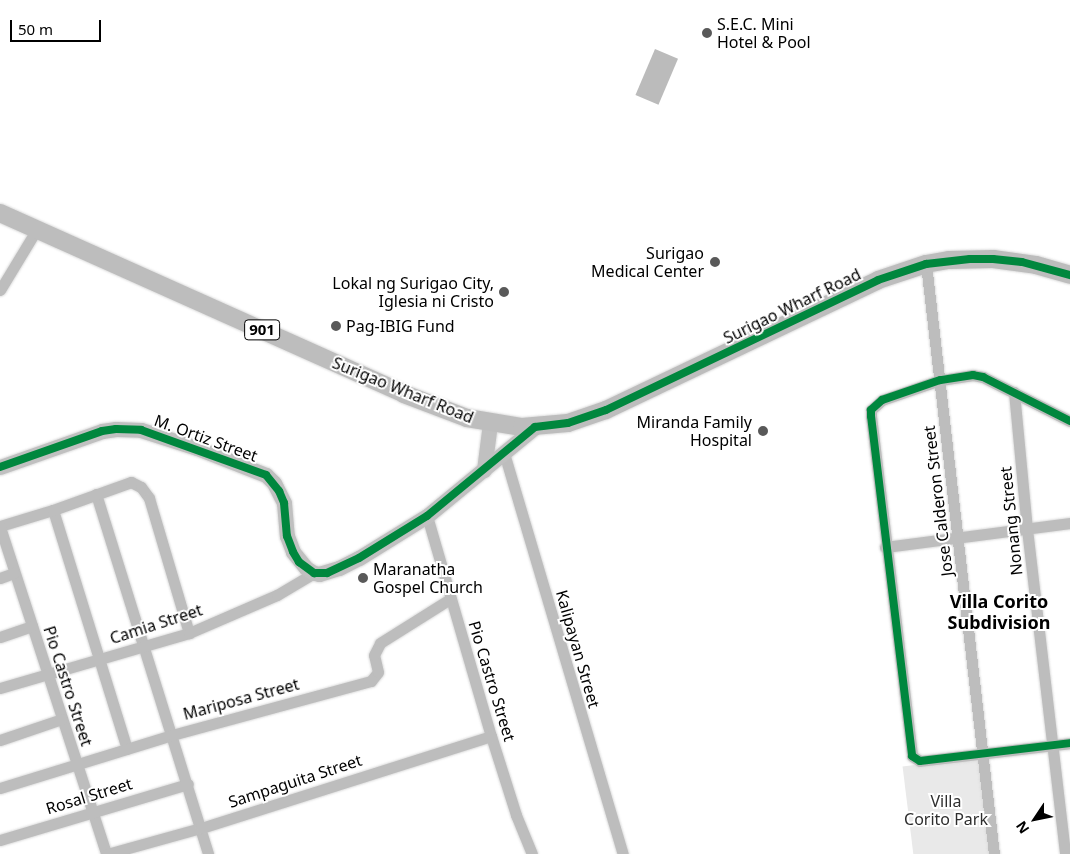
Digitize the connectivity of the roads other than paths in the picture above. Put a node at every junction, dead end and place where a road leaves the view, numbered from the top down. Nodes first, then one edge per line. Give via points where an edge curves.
1 (0, 213) edge
2 (37, 229) junction
3 (926, 264) junction
4 (1070, 275) edge
5 (0, 290) edge
6 (940, 380) junction
7 (1014, 392) junction
8 (1070, 421) edge
9 (490, 423) junction
10 (535, 427) junction
11 (504, 453) junction
12 (0, 467) edge
13 (484, 470) junction
14 (96, 494) junction
15 (53, 510) junction
16 (427, 516) junction
17 (1070, 523) edge
18 (0, 527) edge
19 (1027, 529) junction
20 (959, 538) junction
21 (885, 547) junction
22 (14, 573) junction
23 (314, 574) junction
24 (0, 578) edge
25 (450, 599) junction
26 (32, 626) junction
27 (189, 633) junction
28 (0, 637) edge
29 (145, 644) junction
30 (99, 660) junction
31 (48, 672) junction
32 (0, 688) edge
33 (62, 719) junction
34 (172, 735) junction
35 (491, 736) junction
36 (0, 740) edge
37 (1070, 743) edge
38 (1054, 745) junction
39 (127, 749) junction
40 (982, 754) junction
41 (76, 766) junction
42 (188, 784) junction
43 (0, 788) edge
44 (91, 812) junction
45 (201, 828) junction
46 (0, 840) edge
47 (154, 842) junction
48 (107, 854) edge
49 (157, 854) edge
50 (208, 854) edge
51 (532, 854) edge
52 (623, 854) edge
53 (994, 854) edge
54 (1065, 854) edge

1 - 2 main road, Surigao Wharf Road / 901
2 - 5 street
2 - 9 main road, Surigao Wharf Road / 901 via 404,394 467,418
3 - 4 main road, Surigao Wharf Road / 901 via 993,259 1036,265
3 - 6 street, Jose Calderon Street
3 - 10 main road, Surigao Wharf Road / 901 via 878,280 606,410 568,423
6 - 7 street via 973,374
6 - 20 street, Jose Calderon Street
6 - 21 street via 882,400 871,410
7 - 8 street
7 - 19 street, Nonang Street
9 - 10 main road, Surigao Wharf Road / 901
9 - 13 street
10 - 11 street
11 - 13 street
11 - 52 street, Kalipayan Street
12 - 23 street, M. Ortiz Street via 116,428 140,430 197,448 266,475 274,482 284,503 287,536 293,552 299,562
13 - 16 street
14 - 15 street
14 - 27 street via 131,482 141,486 149,498
14 - 29 street
15 - 18 street
15 - 30 street
16 - 23 street via 339,568
16 - 25 street, Pio Castro Street
17 - 19 street
18 - 22 street, Pio Castro Street
19 - 20 street
19 - 38 street, Nonang Street
20 - 21 street
20 - 40 street, Jose Calderon Street
21 - 40 street via 912,756 920,761
22 - 24 street
22 - 26 street, Pio Castro Street
23 - 27 street, Camia Street via 277,595
25 - 34 street, Mariposa Street via 380,643 374,655 378,672 371,681
25 - 35 street, Pio Castro Street
26 - 28 street
26 - 31 street, Pio Castro Street
27 - 29 street, Camia Street
29 - 30 street, Camia Street
29 - 34 street
30 - 31 street, Camia Street
30 - 39 street
31 - 32 street, Camia Street
31 - 33 street, Pio Castro Street
33 - 36 street
33 - 41 street, Pio Castro Street
34 - 39 street, Mariposa Street
34 - 42 street
35 - 45 street, Sampaguita Street
35 - 51 street, Pio Castro Street
37 - 38 street
38 - 40 street
38 - 54 street, Nonang Street
39 - 41 street, Mariposa Street
40 - 53 street, Jose Calderon Street
41 - 43 street, Mariposa Street
41 - 44 street, Pio Castro Street
42 - 44 street, Rosal Street
42 - 45 street
44 - 46 street, Rosal Street
44 - 48 street, Pio Castro Street
45 - 47 street, Sampaguita Street
45 - 50 street
47 - 48 street, Sampaguita Street
47 - 49 street

